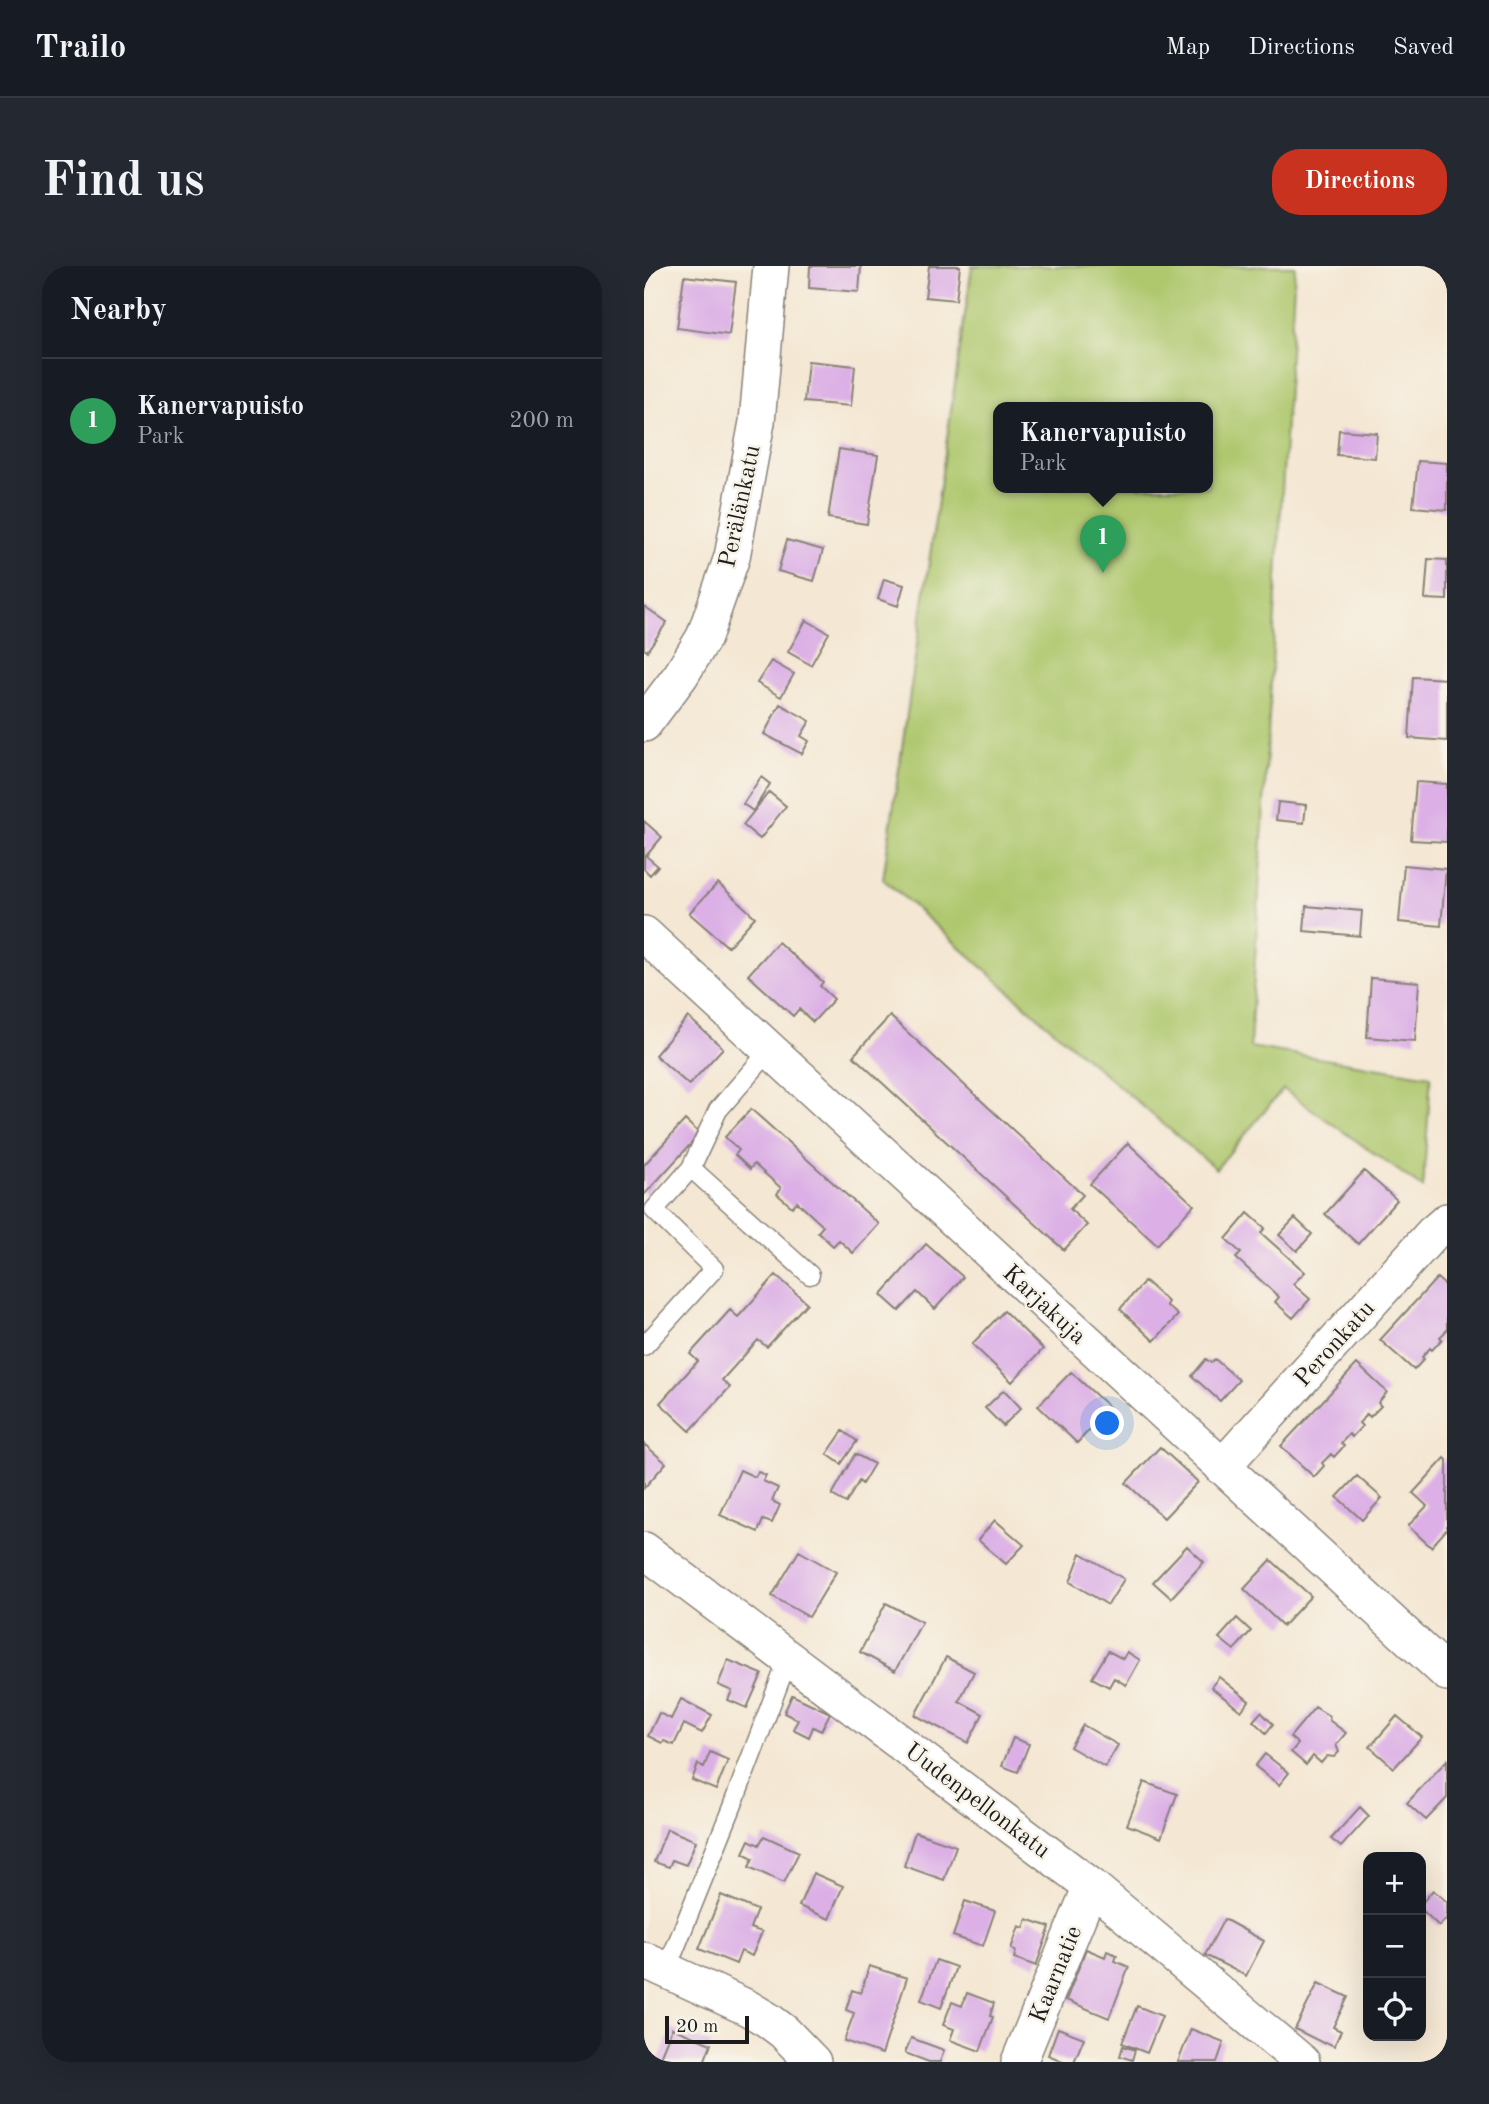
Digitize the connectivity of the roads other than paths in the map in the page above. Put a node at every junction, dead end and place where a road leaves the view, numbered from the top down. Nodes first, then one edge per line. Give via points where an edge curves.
1 (771, 266) edge
2 (644, 724) edge
3 (644, 934) edge
4 (770, 1050) junction
5 (691, 1168) junction
6 (1447, 1221) edge
7 (810, 1275) dead end
8 (644, 1346) edge
9 (1222, 1466) junction
10 (644, 1550) edge
11 (792, 1659) junction
12 (1447, 1673) edge
13 (1091, 1886) junction
14 (655, 1966) edge
15 (813, 2062) edge
16 (1019, 2062) edge
17 (1302, 2062) edge

1 - 2 street, Perälänkatu via 757,422 732,557 704,637
3 - 4 street, Karjakuja
4 - 5 lane via 718,1110
4 - 9 street, Karjakuja
5 - 7 lane
5 - 8 lane via 654,1210 714,1269
6 - 9 street, Peronkatu
9 - 12 street, Karjakuja
10 - 11 street, Uudenpellonkatu
11 - 13 street, Uudenpellonkatu
11 - 14 lane via 732,1807
13 - 16 street, Kaarnatie
13 - 17 street, Uudenpellonkatu
14 - 15 street via 768,2020

